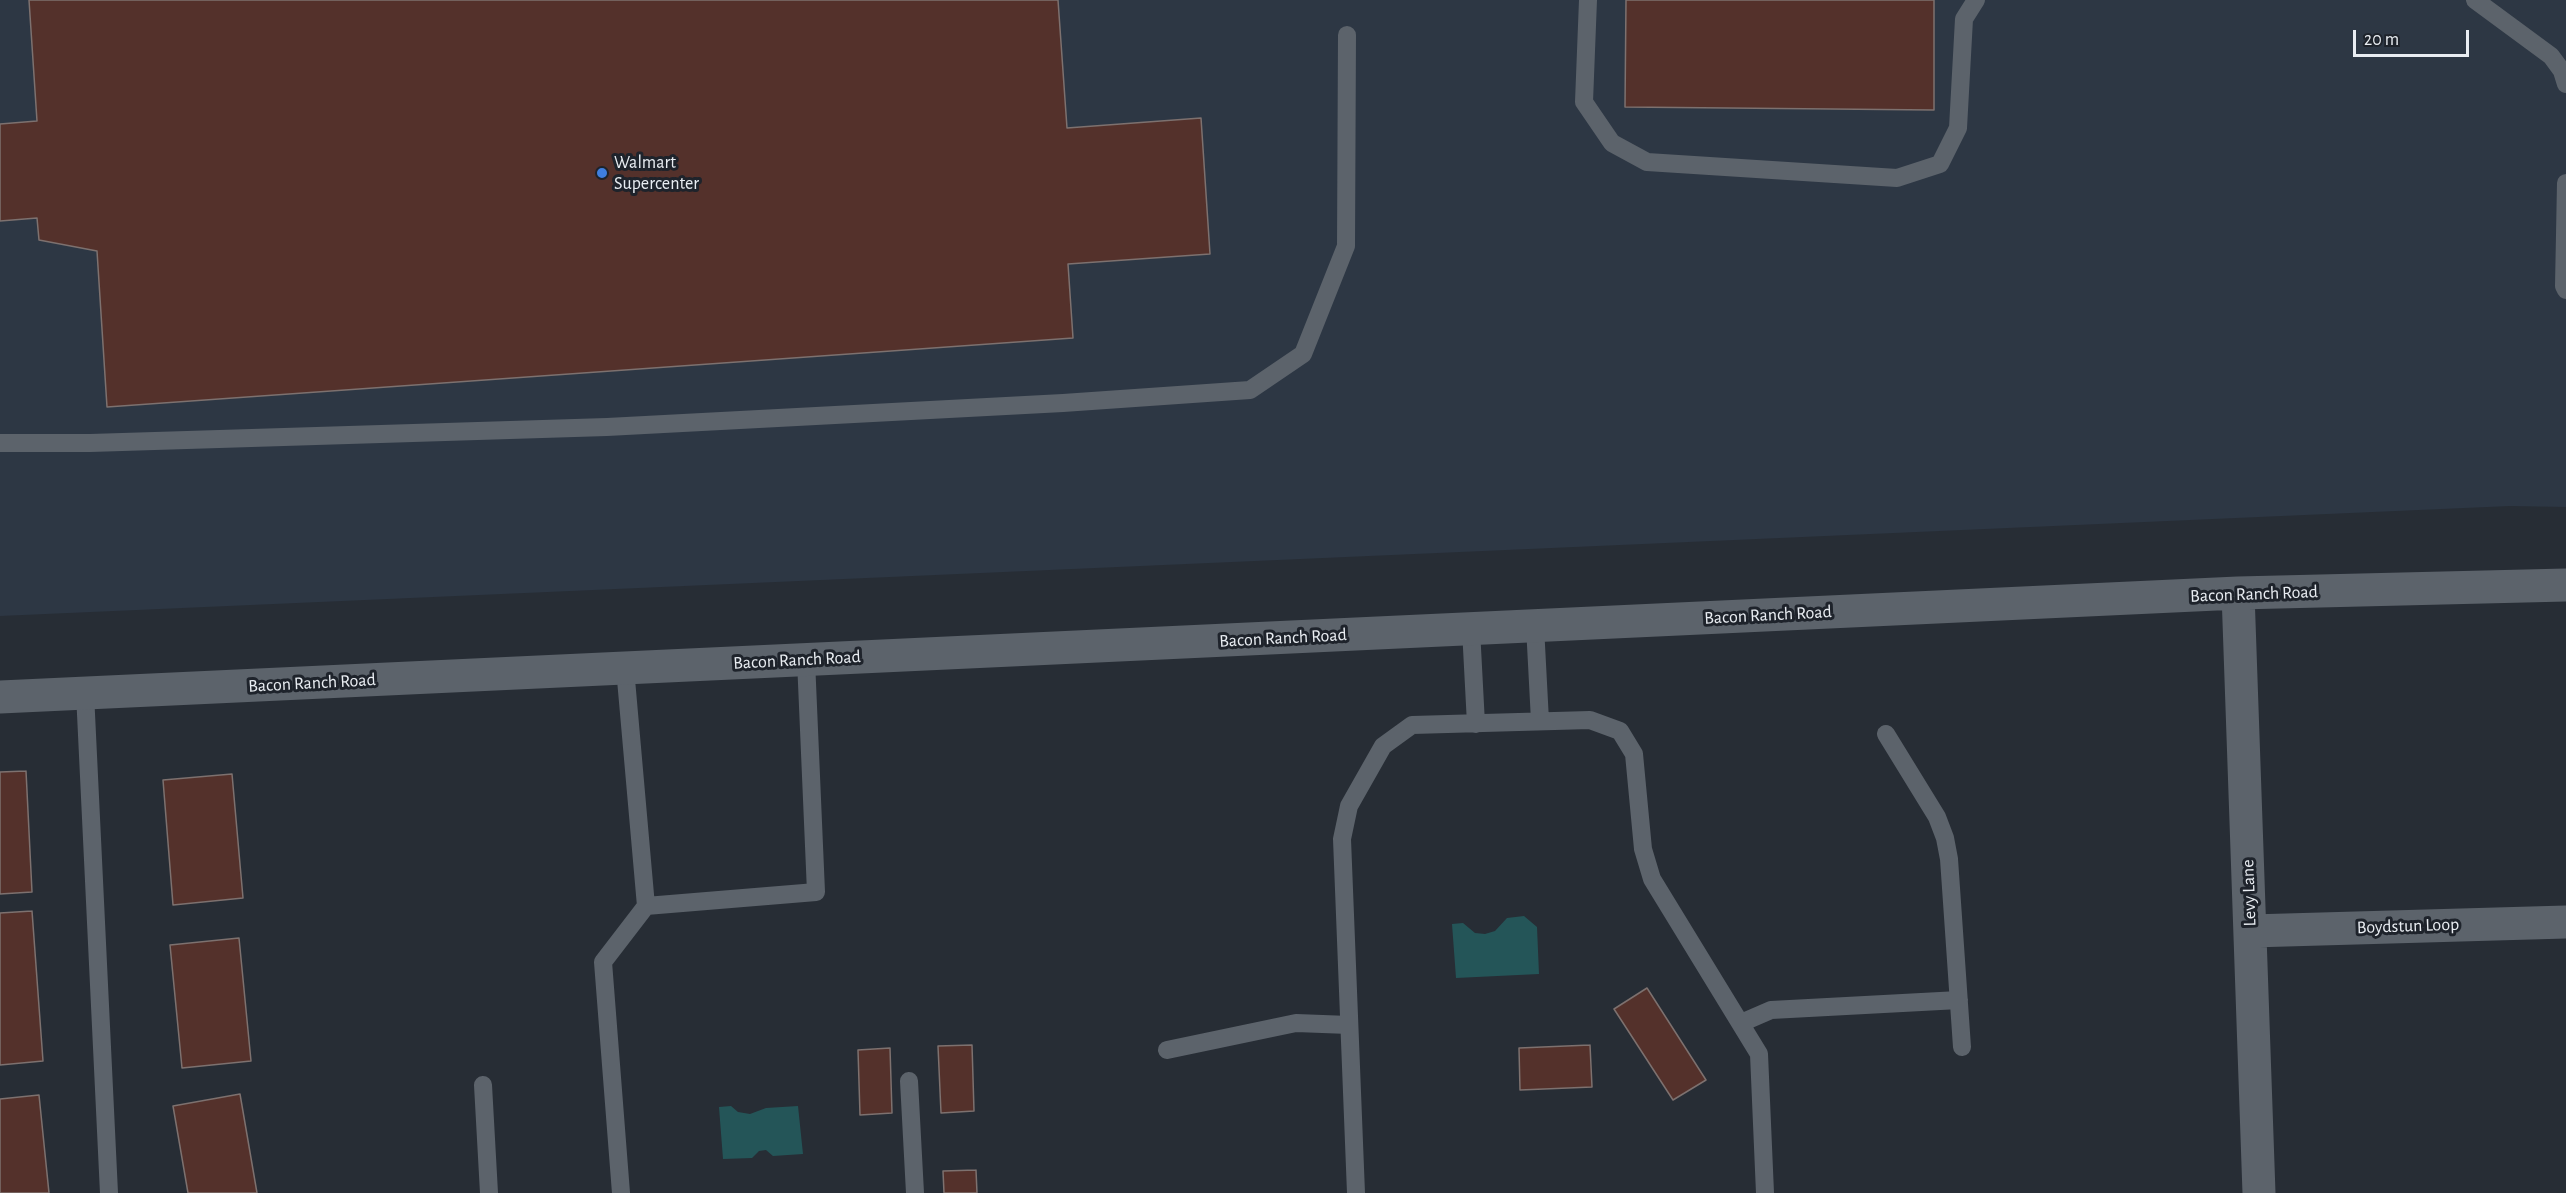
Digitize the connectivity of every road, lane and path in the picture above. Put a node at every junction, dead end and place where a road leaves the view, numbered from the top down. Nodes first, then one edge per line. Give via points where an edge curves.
1 (1588, 0) edge
2 (1976, 0) edge
3 (2475, 0) edge
4 (1347, 35) dead end
5 (2565, 76) edge
6 (2566, 183) edge
7 (2566, 290) edge
8 (0, 443) edge
9 (2566, 585) edge
10 (2238, 593) junction
11 (1534, 626) junction
12 (1471, 629) junction
13 (806, 660) junction
14 (625, 668) junction
15 (85, 693) junction
16 (0, 698) edge
17 (1540, 722) junction
18 (1476, 724) junction
19 (1886, 734) dead end
20 (646, 906) junction
21 (2566, 922) edge
22 (2251, 931) junction
23 (1959, 1000) junction
24 (1741, 1023) junction
25 (1349, 1025) junction
26 (1962, 1047) dead end
27 (1167, 1050) dead end
28 (909, 1081) dead end
29 (483, 1085) dead end
30 (110, 1193) edge
31 (489, 1193) edge
32 (621, 1193) edge
33 (915, 1193) edge
34 (1356, 1193) edge
35 (1765, 1193) edge
36 (2259, 1193) edge

1 - 2 lane via 1584,102 1612,143 1647,162 1897,178 1940,164 1958,128 1964,19
3 - 5 lane via 2551,56
4 - 8 lane via 1346,246 1303,354 1250,390 607,426
6 - 7 lane
9 - 10 street, Bacon Ranch Road
10 - 11 street, Bacon Ranch Road
10 - 22 street, Levy Lane
11 - 12 street, Bacon Ranch Road
11 - 17 lane
12 - 13 street, Bacon Ranch Road
12 - 18 lane
13 - 14 street, Bacon Ranch Road
13 - 20 lane via 816,892
14 - 15 street, Bacon Ranch Road
14 - 20 lane
15 - 16 street, Bacon Ranch Road
15 - 30 lane
17 - 18 lane
17 - 24 lane via 1590,720 1620,731 1634,754 1643,849 1652,879
18 - 25 lane via 1412,725 1383,746 1349,806 1342,839
19 - 23 lane via 1937,817 1945,838
20 - 32 lane via 603,962
21 - 22 street, Boydstun Loop
22 - 36 street, Levy Lane
23 - 24 lane via 1771,1010
23 - 26 lane
24 - 35 lane via 1759,1054
25 - 27 lane via 1296,1023
25 - 34 lane
28 - 33 lane
29 - 31 lane

